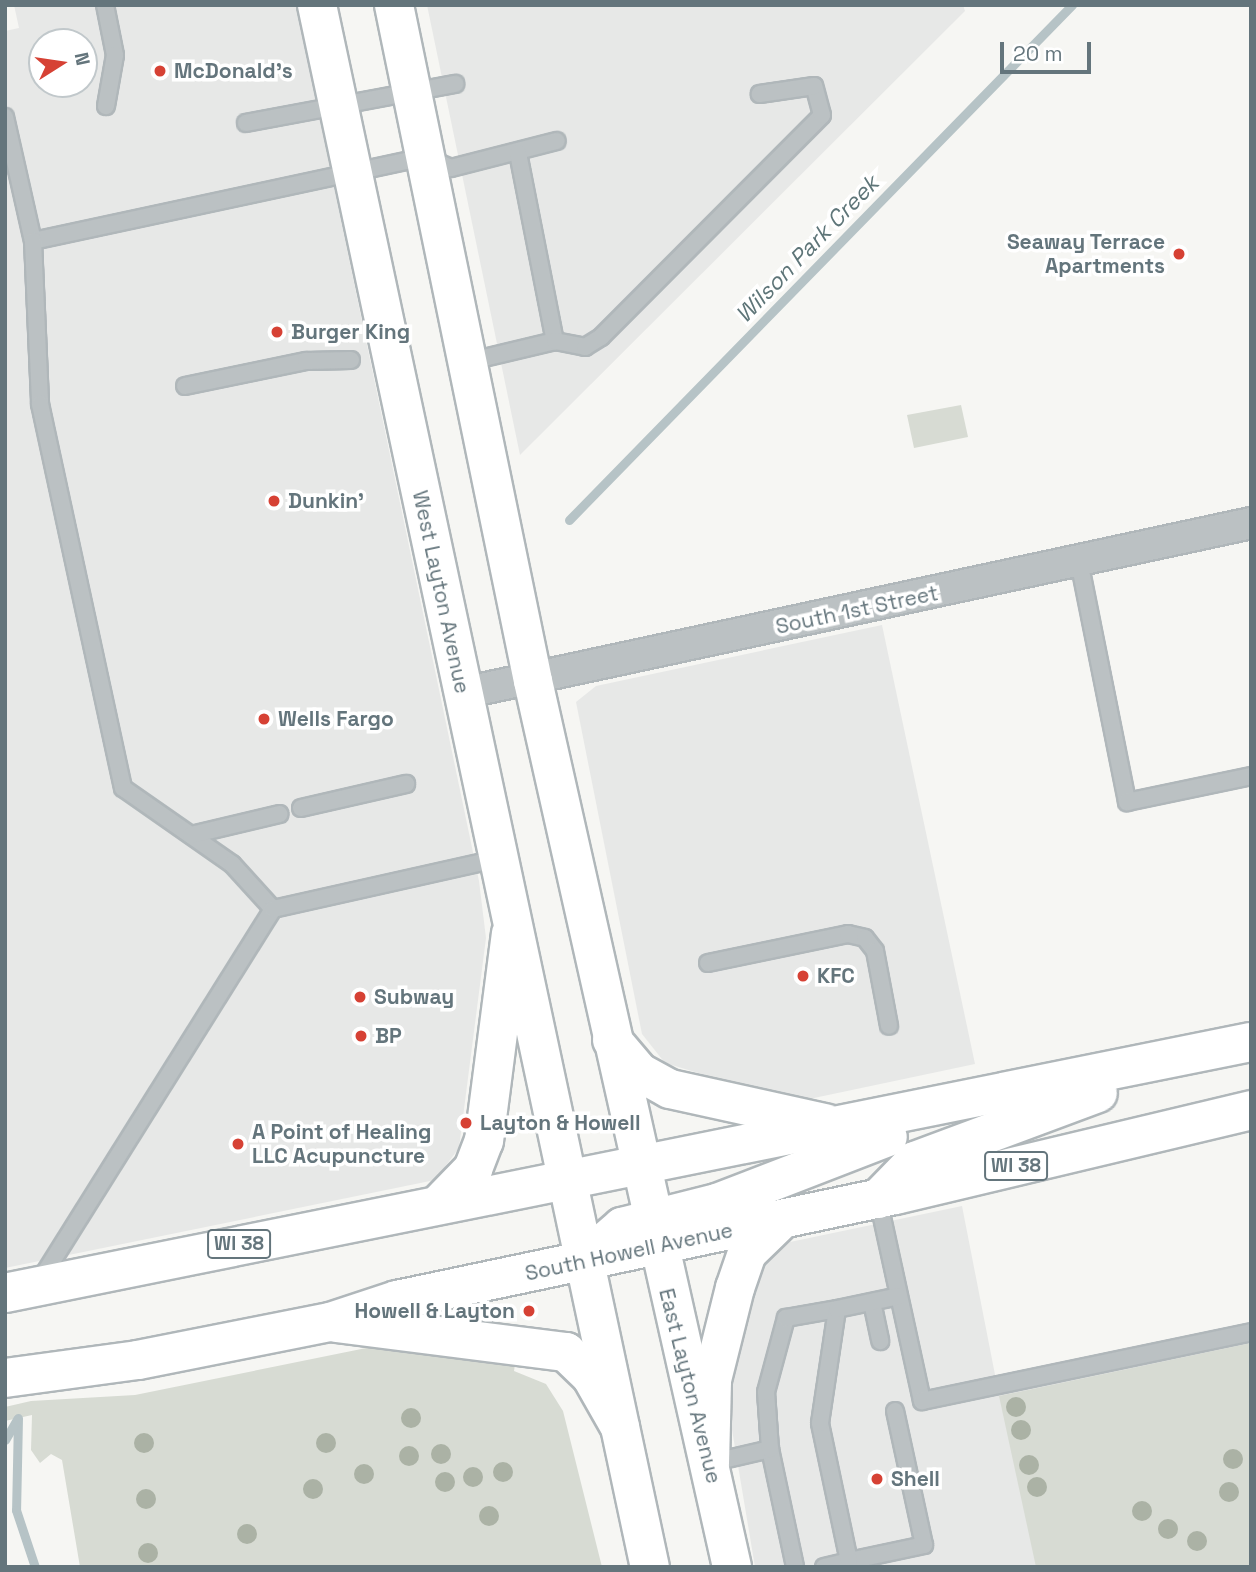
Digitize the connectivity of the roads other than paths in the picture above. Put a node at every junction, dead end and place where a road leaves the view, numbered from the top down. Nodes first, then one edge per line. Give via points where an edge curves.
1 (105, 5) edge
2 (317, 5) edge
3 (394, 5) edge
4 (455, 84) dead end
5 (412, 93) junction
6 (760, 94) dead end
7 (106, 106) dead end
8 (339, 108) junction
9 (5, 117) edge
10 (246, 123) dead end
11 (557, 141) dead end
12 (518, 153) junction
13 (425, 157) junction
14 (353, 173) junction
15 (33, 241) junction
16 (555, 341) junction
17 (351, 360) dead end
18 (467, 362) junction
19 (185, 386) dead end
20 (1251, 523) edge
21 (1079, 561) junction
22 (533, 681) junction
23 (463, 693) junction
24 (1251, 775) edge
25 (406, 784) dead end
26 (301, 808) dead end
27 (280, 814) dead end
28 (191, 835) junction
29 (496, 859) junction
30 (273, 909) junction
31 (511, 934) junction
32 (708, 963) dead end
33 (889, 1026) dead end
34 (612, 1040) junction
35 (1251, 1042) edge
36 (1194, 1054) junction
37 (989, 1098) junction
38 (1251, 1110) edge
39 (844, 1128) junction
40 (638, 1164) junction
41 (567, 1178) junction
42 (878, 1199) junction
43 (442, 1201) junction
44 (780, 1221) junction
45 (653, 1232) junction
46 (586, 1260) junction
47 (20, 1290) edge
48 (899, 1296) junction
49 (872, 1302) junction
50 (837, 1309) junction
51 (330, 1322) junction
52 (1251, 1332) edge
53 (880, 1341) dead end
54 (5, 1378) edge
55 (895, 1410) dead end
56 (620, 1427) junction
57 (770, 1450) junction
58 (710, 1463) junction
59 (849, 1561) junction
60 (650, 1567) edge
61 (732, 1567) edge
62 (795, 1567) edge
63 (824, 1567) edge

1 - 7 lane via 115,55
2 - 8 main road, West Layton Avenue
3 - 5 main road
4 - 5 lane
5 - 8 lane
5 - 13 main road
6 - 16 lane via 814,86 822,115 601,337 586,347
8 - 10 lane
8 - 14 main road, West Layton Avenue
9 - 15 lane
11 - 12 lane
12 - 13 lane via 451,168
12 - 16 lane
13 - 14 lane
13 - 18 main road
14 - 15 lane
14 - 23 main road, West Layton Avenue
15 - 28 lane via 40,404 123,788
16 - 18 lane
17 - 19 lane via 306,361
18 - 22 main road
20 - 21 street, South 1st Street
21 - 22 street, South 1st Street
21 - 24 lane via 1126,802
22 - 23 street, South 1st Street
22 - 34 main road
23 - 29 main road, West Layton Avenue
25 - 26 lane
27 - 28 lane
28 - 30 lane via 232,864
29 - 30 lane
29 - 31 main road, West Layton Avenue
30 - 47 lane
31 - 41 main road, West Layton Avenue
31 - 43 main road via 484,1141 473,1169
32 - 33 lane via 848,934 865,938 875,951
34 - 39 main road via 639,1072 670,1089
34 - 40 main road
35 - 36 main road, WI 38
36 - 37 main road, WI 38
36 - 42 main road via 915,1161
37 - 39 main road, WI 38
37 - 45 main road
38 - 42 main road, South Howell Avenue / WI 38
39 - 40 main road, WI 38
40 - 41 main road, WI 38
40 - 45 main road, East Layton Avenue
41 - 43 main road, WI 38
41 - 46 main road
42 - 44 main road, South Howell Avenue / WI 38
42 - 48 lane
43 - 47 main road, WI 38
44 - 45 main road, South Howell Avenue / WI 38
44 - 58 main road via 747,1253 735,1288 712,1380
45 - 46 main road, South Howell Avenue / WI 38
45 - 58 main road, East Layton Avenue
46 - 51 main road, South Howell Avenue / WI 38 via 397,1300
46 - 56 main road
48 - 49 lane
48 - 52 lane via 922,1401
49 - 50 lane
49 - 53 lane
50 - 57 lane via 786,1318 766,1392
50 - 59 lane via 820,1423
51 - 54 main road, South Howell Avenue / WI 38 via 138,1360
51 - 56 main road via 566,1352 591,1376
55 - 59 lane via 924,1545
56 - 60 main road
57 - 58 lane
57 - 62 lane
58 - 61 main road, East Layton Avenue
59 - 63 lane

